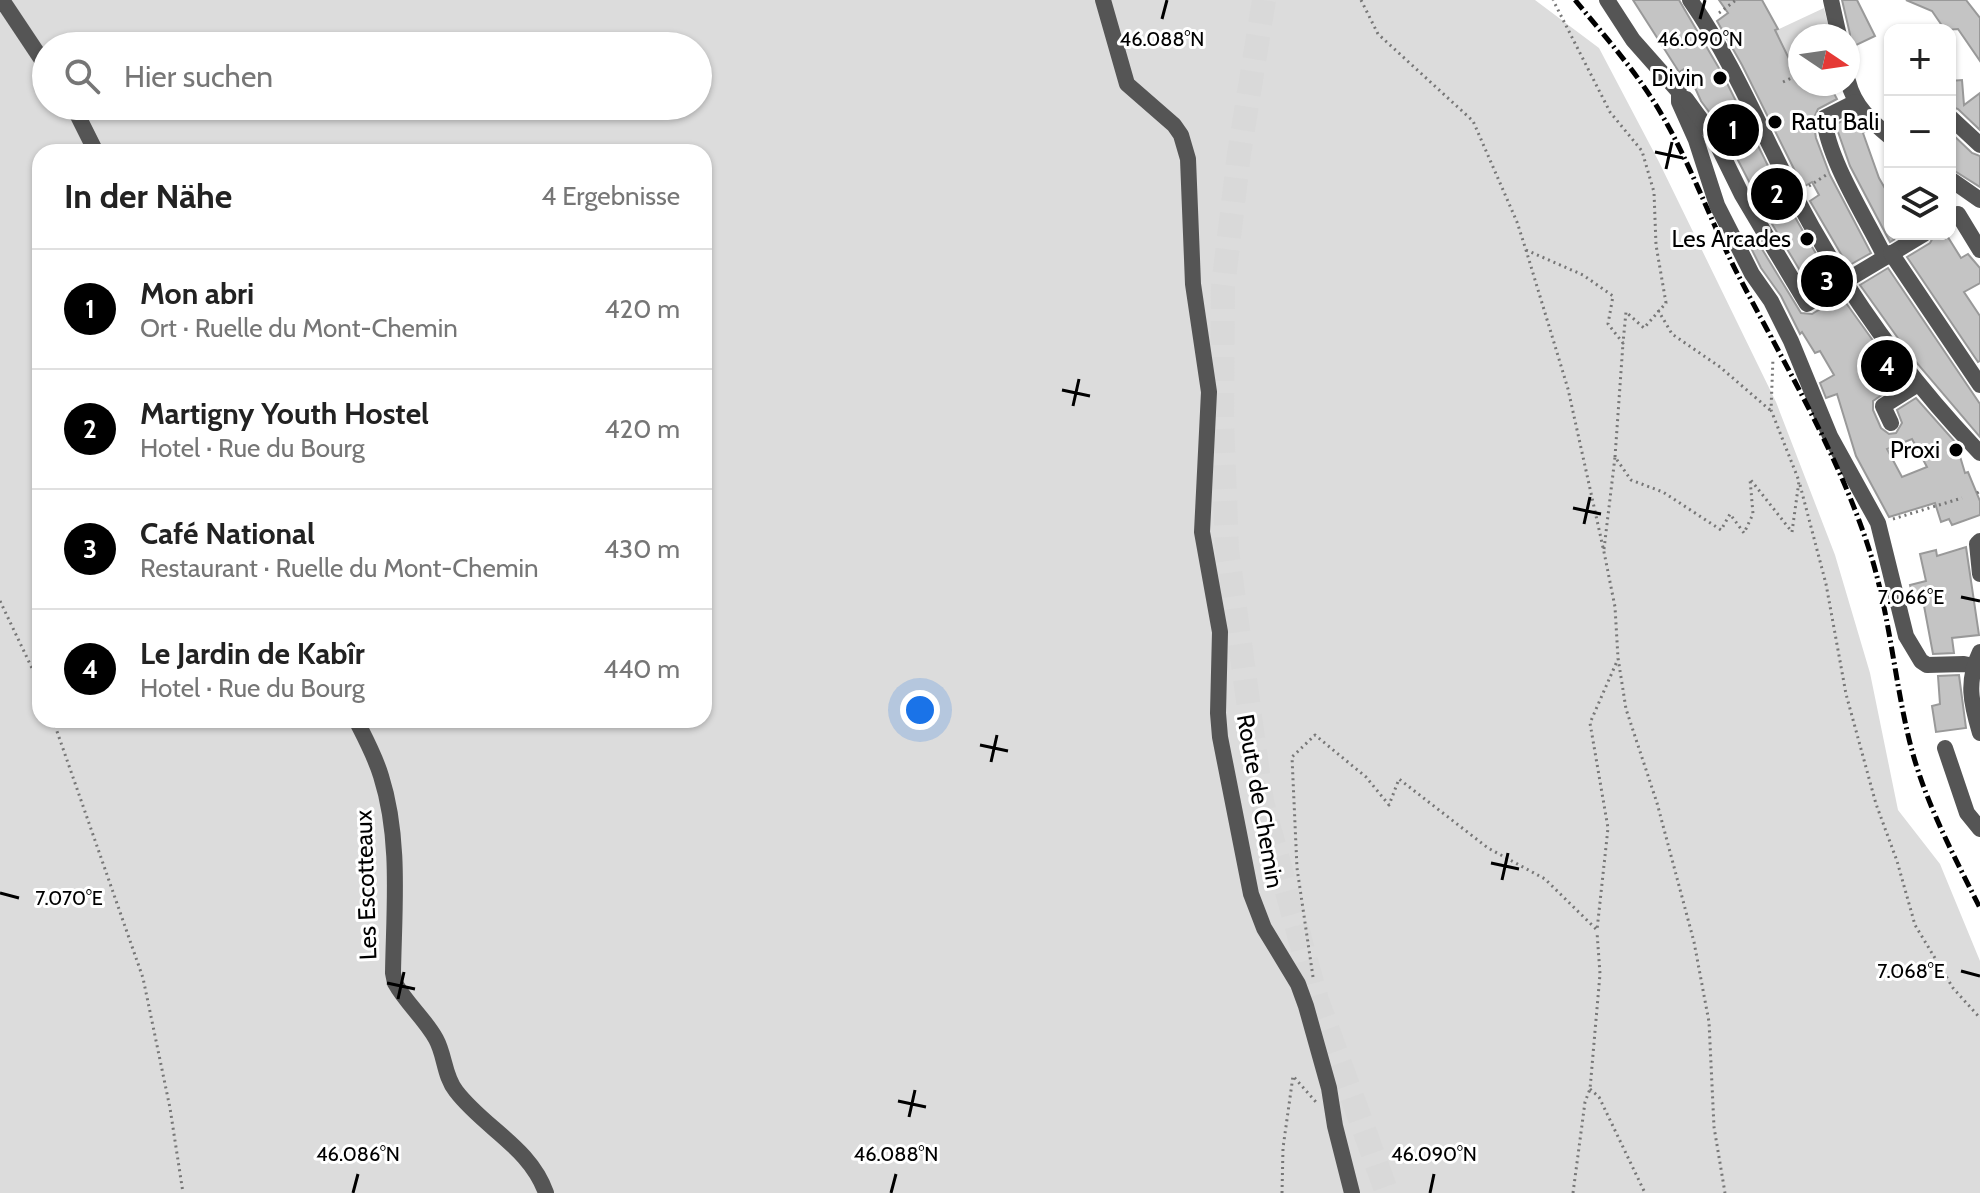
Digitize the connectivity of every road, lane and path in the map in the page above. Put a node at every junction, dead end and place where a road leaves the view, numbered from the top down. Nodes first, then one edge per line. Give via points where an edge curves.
1 (2, 0) edge
2 (1103, 0) edge
3 (1361, 0) edge
4 (1553, 0) edge
5 (1607, 0) edge
6 (1690, 0) edge
7 (1736, 0) edge
8 (1831, 0) edge
9 (1705, 22) junction
10 (1836, 24) edge
11 (32, 45) edge
12 (1788, 80) edge
13 (1783, 82) dead end
14 (1679, 92) junction
15 (1854, 96) edge
16 (1856, 102) junction
17 (80, 120) edge
18 (1956, 123) edge
19 (1884, 130) edge
20 (92, 144) edge
21 (1980, 145) edge
22 (1840, 167) junction
23 (1956, 183) edge
24 (1794, 194) junction
25 (1979, 199) edge
26 (1956, 215) edge
27 (1956, 219) edge
28 (1914, 240) edge
29 (1526, 250) junction
30 (1980, 250) edge
31 (1888, 255) junction
32 (1844, 282) junction
33 (1658, 310) junction
34 (1623, 343) junction
35 (1773, 358) dead end
36 (1977, 375) edge
37 (1918, 384) junction
38 (1771, 410) junction
39 (1891, 423) dead end
40 (1980, 453) edge
41 (1615, 457) junction
42 (1799, 481) junction
43 (1962, 498) dead end
44 (1878, 523) junction
45 (1980, 541) edge
46 (1604, 552) junction
47 (1980, 574) edge
48 (0, 601) edge
49 (1618, 658) junction
50 (1977, 659) edge
51 (32, 668) edge
52 (56, 728) edge
53 (360, 728) edge
54 (1980, 733) edge
55 (1945, 748) dead end
56 (1980, 829) edge
57 (1597, 930) junction
58 (1313, 978) dead end
59 (1980, 1018) edge
60 (1590, 1089) junction
61 (1335, 1126) junction
62 (183, 1193) edge
63 (546, 1193) edge
64 (1282, 1193) edge
65 (1352, 1193) edge
66 (1573, 1193) edge
67 (1645, 1193) edge
68 (1725, 1193) edge

1 - 11 street
2 - 61 street, Route de Chemin via 1127,84 1174,125 1186,150 1193,284 1209,392 1202,532 1220,632 1220,737 1251,894 1302,994
3 - 29 path via 1378,34 1473,121
4 - 33 path via 1610,112 1642,151 1654,192 1666,303
5 - 14 street via 1633,40
6 - 9 street
7 - 9 path
8 - 10 street
9 - 24 street
12 - 13 path
14 - 32 street via 1713,136 1807,304
14 - 44 street via 1717,205 1778,314 1830,436
15 - 16 street
16 - 19 street
16 - 22 street via 1824,118
17 - 20 street
18 - 21 street
22 - 24 path
22 - 31 street
23 - 25 street
24 - 32 street
25 - 26 street
27 - 30 street
28 - 31 street
29 - 34 path via 1583,275 1613,296 1608,324
29 - 46 path via 1568,389
31 - 32 street
31 - 36 street
32 - 37 street
33 - 34 path via 1644,328 1626,312
33 - 38 path via 1672,334
34 - 41 path
35 - 38 path
37 - 39 street via 1883,406
37 - 40 street
38 - 42 path
41 - 42 path via 1631,480 1663,492 1721,530 1730,514 1744,533 1753,514 1750,479 1792,532
41 - 46 path
42 - 59 path via 1826,584 1846,694 1915,925 1953,988
43 - 44 path
44 - 50 street via 1902,626 1915,653 1927,665
45 - 47 street
46 - 49 path
48 - 51 path
49 - 57 path via 1590,723 1608,828
49 - 68 path via 1626,709 1694,942 1709,1022 1714,1127
50 - 54 street via 1970,693
52 - 62 path via 143,978
53 - 63 street, Les Escotteaux via 389,809 395,983 436,1038 453,1087 528,1160
55 - 56 street via 1967,813
57 - 58 path via 1545,879 1488,848 1399,779 1389,805 1366,777 1315,735 1292,757 1297,868
57 - 60 path via 1600,974
60 - 66 path
60 - 67 path via 1599,1097
61 - 64 path via 1293,1076
61 - 65 street, Route de Chemin

